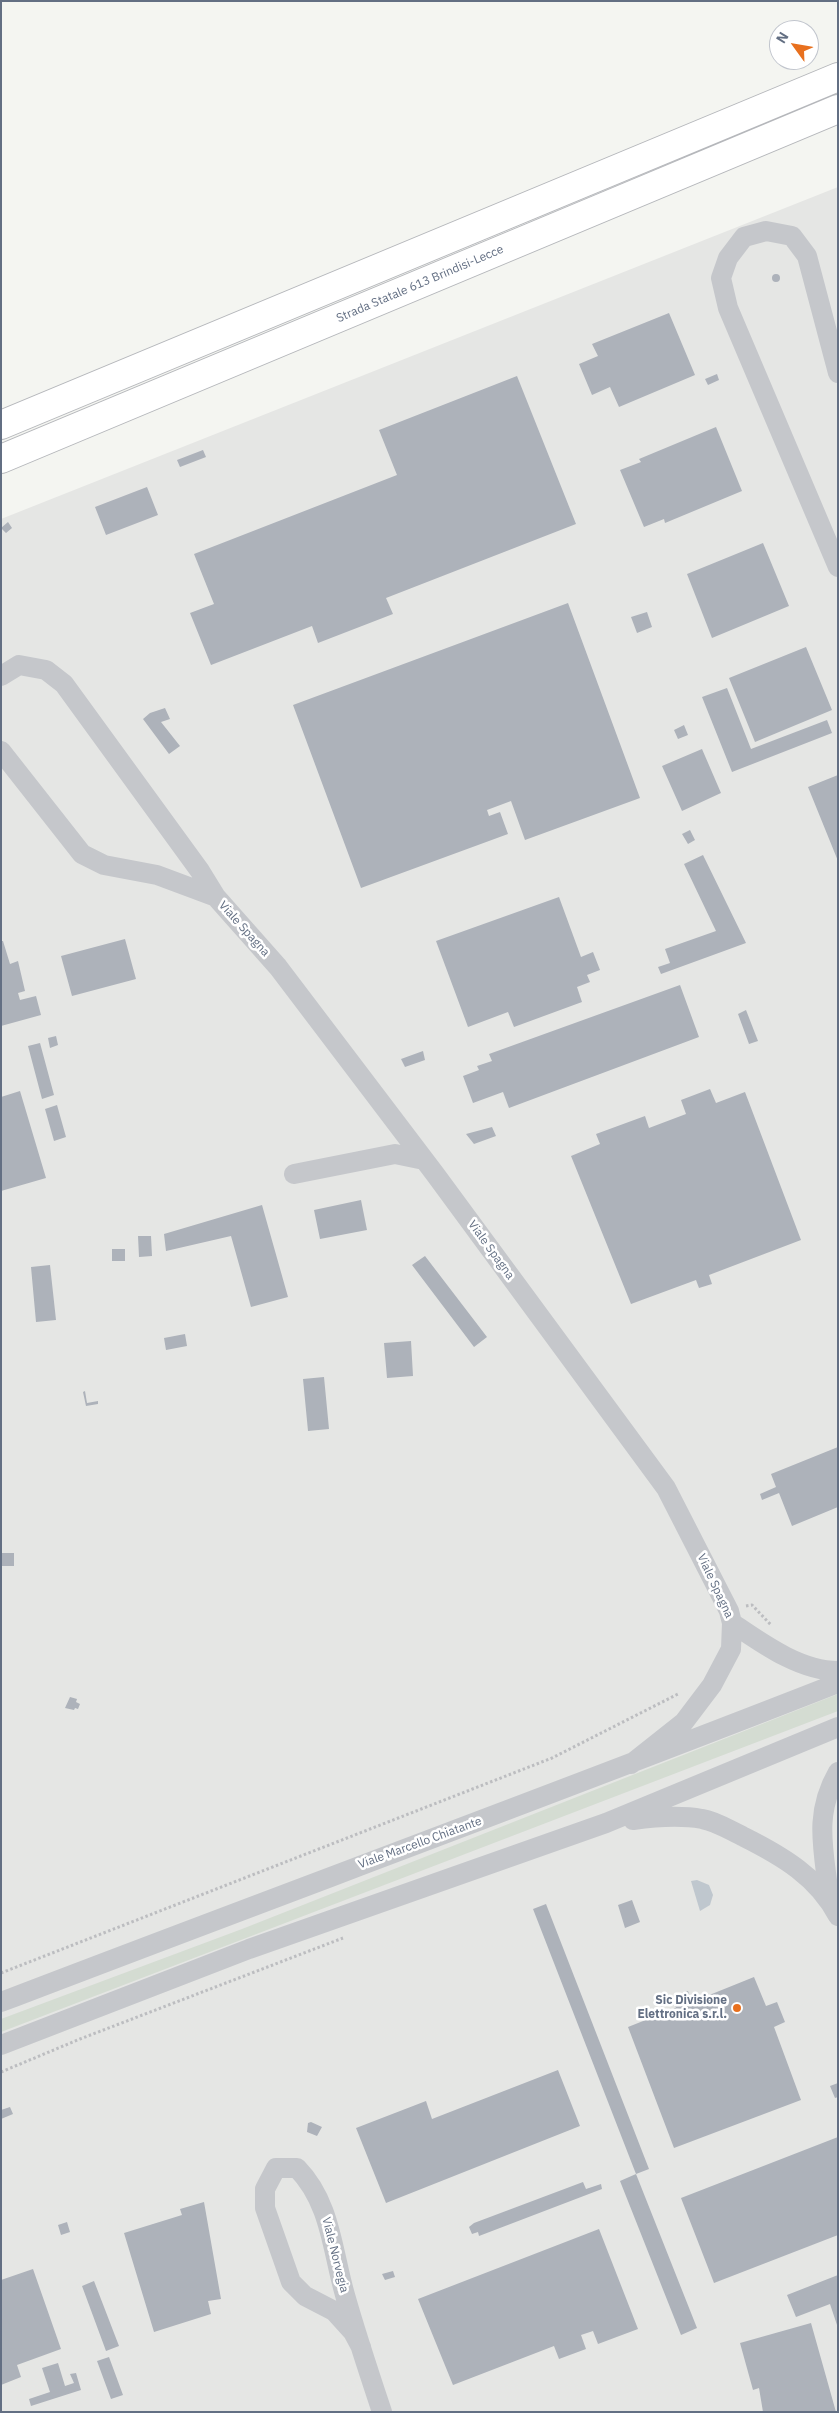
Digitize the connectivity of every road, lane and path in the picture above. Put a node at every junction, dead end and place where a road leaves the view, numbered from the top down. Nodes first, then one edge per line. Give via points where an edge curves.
1 (838, 77) edge
2 (838, 109) edge
3 (838, 372) edge
4 (1, 425) edge
5 (1, 458) edge
6 (838, 567) edge
7 (1, 676) edge
8 (1, 751) edge
9 (216, 897) junction
10 (424, 1160) junction
11 (294, 1174) dead end
12 (731, 1617) junction
13 (773, 1628) dead end
14 (838, 1671) edge
15 (838, 1683) edge
16 (683, 1690) dead end
17 (838, 1727) edge
18 (631, 1764) junction
19 (838, 1772) edge
20 (606, 1823) junction
21 (829, 1897) junction
22 (838, 1916) edge
23 (345, 1937) dead end
24 (1, 1973) edge
25 (1, 2002) edge
26 (1, 2045) edge
27 (1, 2072) edge
28 (361, 2346) junction
29 (382, 2412) edge

1 - 4 highway
2 - 5 highway, Strada Statale 613 Brindisi-Lecce
3 - 6 street via 807,256 792,236 766,230 744,236 728,258 721,278 728,308
7 - 9 street, Viale Spagna via 18,665 46,670 64,684
8 - 9 street, Viale Spagna via 82,854 104,865 157,876
9 - 10 street, Viale Spagna via 278,967
10 - 11 street via 395,1154
10 - 12 street, Viale Spagna via 666,1488
12 - 13 path via 752,1604
12 - 14 street, Viale Spagna via 781,1655 825,1671
12 - 18 street, Viale Spagna via 730,1649 712,1685 684,1722
15 - 18 street, Viale Marcello Chiatante
16 - 24 path via 656,1707 552,1758
17 - 20 street
18 - 25 street, Viale Marcello Chiatante
19 - 21 street via 827,1790 821,1822
20 - 21 street via 659,1816 703,1819 788,1861
20 - 26 street via 250,1949
21 - 22 street
23 - 27 path
28 - 28 street, Viale Norvegia via 344,2292 328,2221 312,2183 297,2168 276,2168 265,2189 264,2208 291,2282 305,2296 334,2311
28 - 29 street, Viale Norvegia

